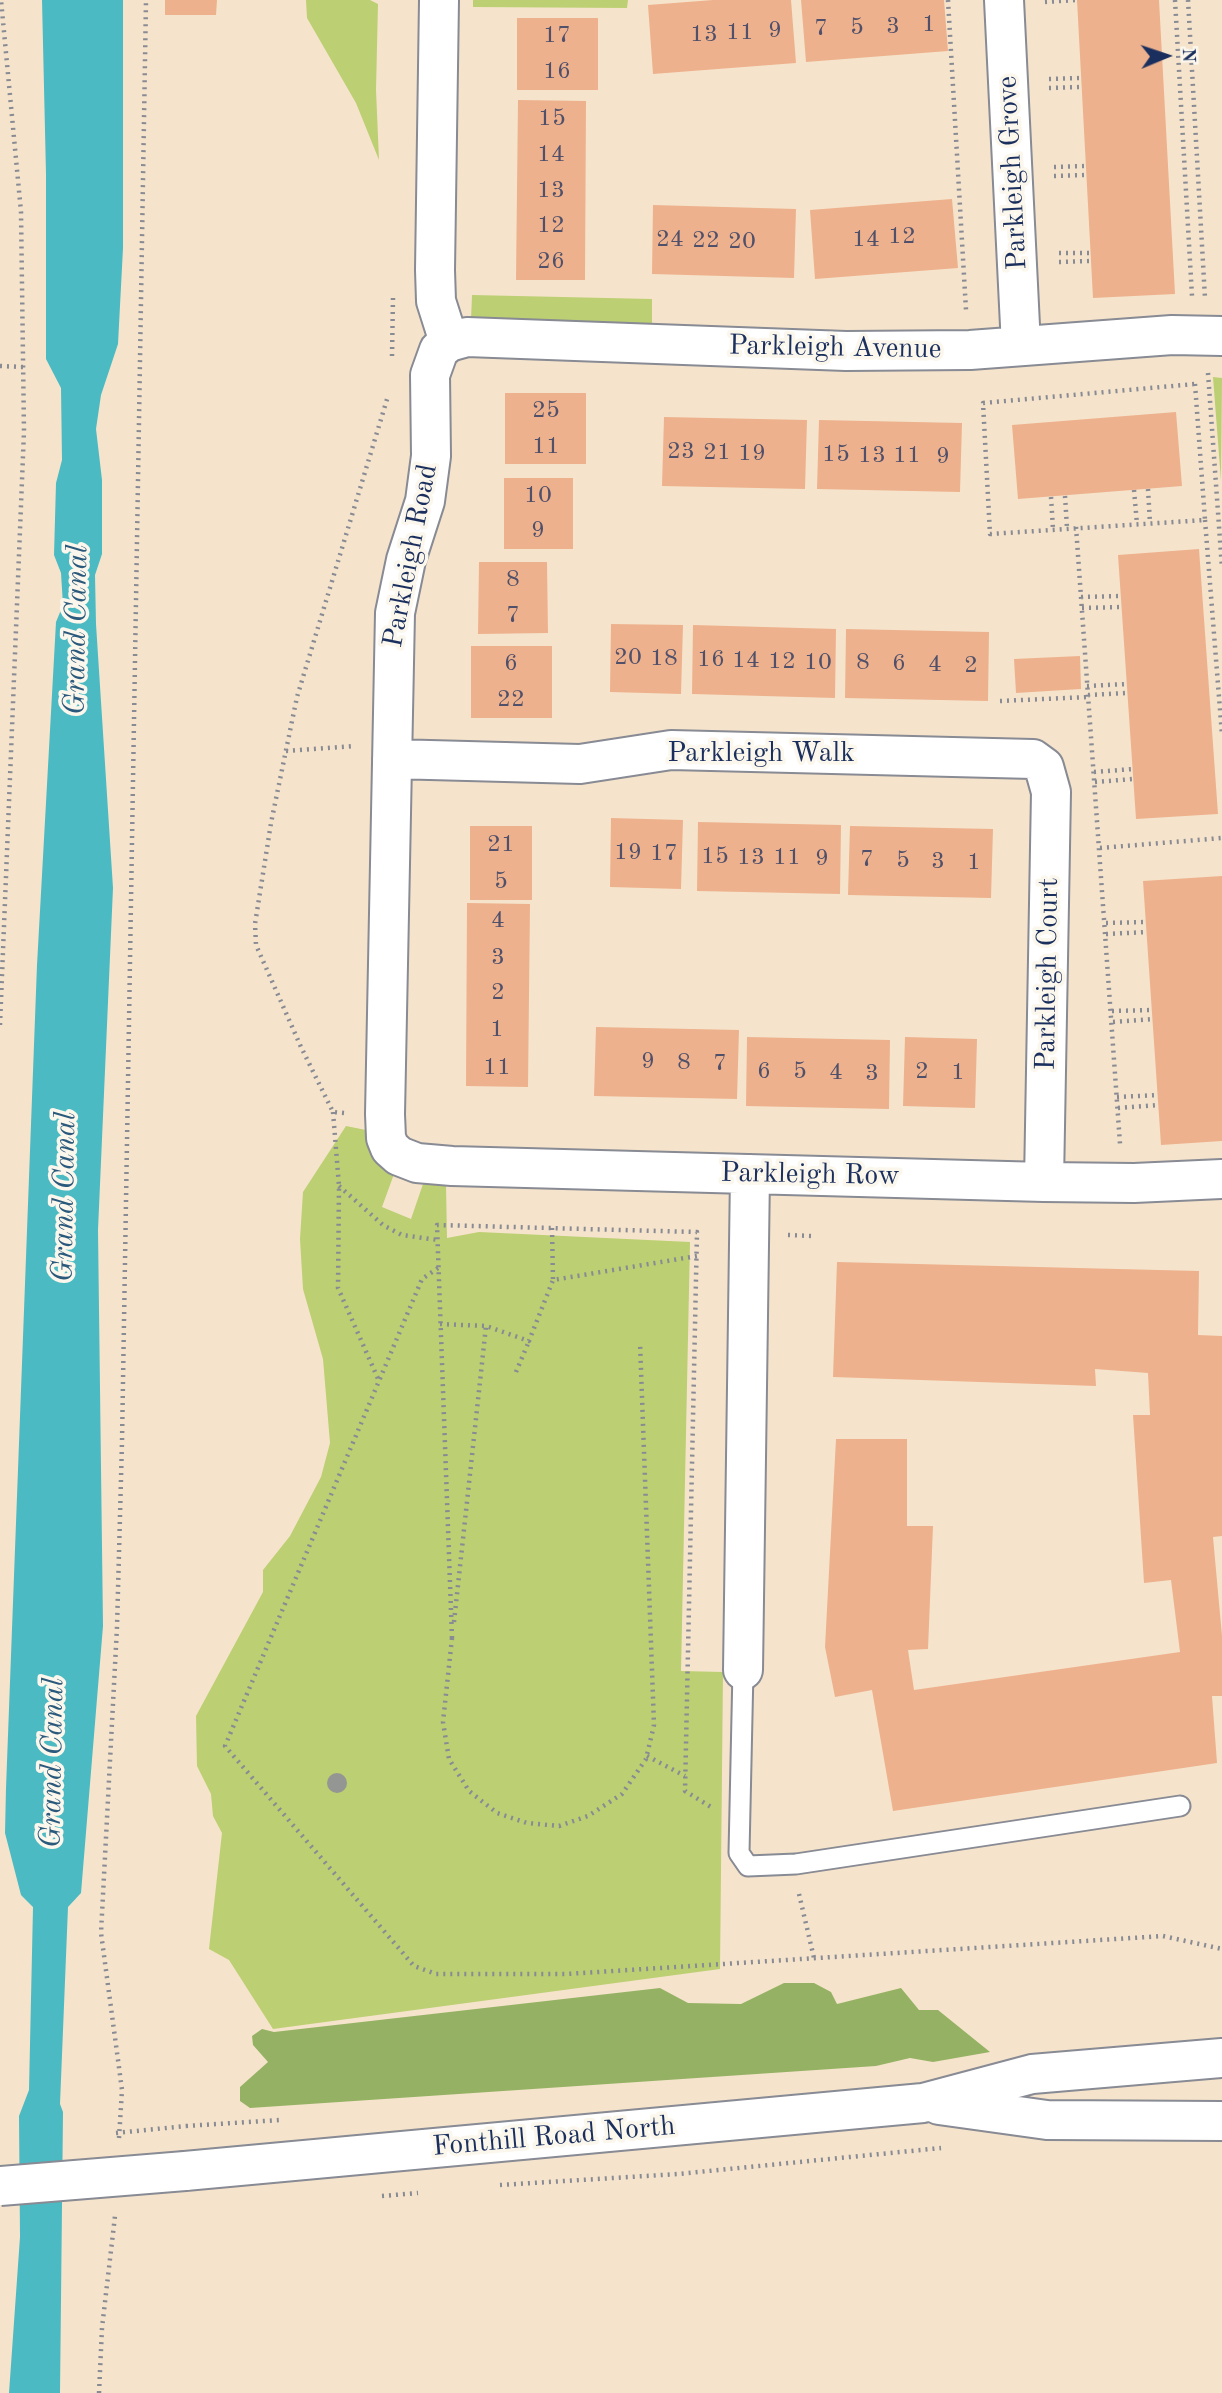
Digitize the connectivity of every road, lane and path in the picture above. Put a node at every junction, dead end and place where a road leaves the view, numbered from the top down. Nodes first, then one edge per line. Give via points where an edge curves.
1 (1, 0) edge
2 (146, 0) edge
3 (439, 0) edge
4 (948, 0) edge
5 (1004, 0) edge
6 (1077, 0) edge
7 (1175, 0) edge
8 (1188, 0) edge
9 (1044, 2) dead end
10 (1081, 78) dead end
11 (1049, 79) dead end
12 (1081, 87) dead end
13 (1049, 88) dead end
14 (1086, 166) dead end
15 (1054, 167) dead end
16 (1086, 175) dead end
17 (1054, 176) dead end
18 (1059, 253) dead end
19 (1090, 253) dead end
20 (1091, 261) dead end
21 (1059, 262) dead end
22 (393, 287) dead end
23 (1192, 303) dead end
24 (1212, 339) edge
25 (449, 342) junction
26 (1021, 346) junction
27 (970, 350) junction
28 (0, 366) edge
29 (23, 367) junction
30 (392, 369) dead end
31 (389, 393) dead end
32 (1148, 489) dead end
33 (1134, 490) dead end
34 (1051, 496) dead end
35 (1065, 496) dead end
36 (1205, 520) junction
37 (1150, 523) junction
38 (1137, 524) junction
39 (1076, 527) junction
40 (1067, 528) junction
41 (1053, 529) junction
42 (1222, 568) edge
43 (1121, 596) dead end
44 (1081, 597) junction
45 (1122, 607) dead end
46 (1082, 608) junction
47 (1127, 684) dead end
48 (1087, 686) junction
49 (1127, 693) dead end
50 (1088, 696) junction
51 (1000, 701) dead end
52 (1222, 735) edge
53 (286, 751) junction
54 (393, 758) junction
55 (1044, 767) joint
56 (1133, 769) dead end
57 (1094, 772) junction
58 (1133, 779) dead end
59 (1095, 782) junction
60 (1222, 838) edge
61 (1100, 848) junction
62 (1146, 922) dead end
63 (1106, 923) junction
64 (1147, 933) dead end
65 (1106, 934) junction
66 (1152, 1010) dead end
67 (1112, 1012) junction
68 (1153, 1019) dead end
69 (1113, 1022) junction
70 (0, 1025) edge
71 (1158, 1095) dead end
72 (1117, 1097) junction
73 (1159, 1105) dead end
74 (1118, 1108) junction
75 (333, 1112) junction
76 (351, 1113) dead end
77 (1121, 1155) dead end
78 (399, 1156) joint
79 (750, 1174) junction
80 (1222, 1179) edge
81 (1044, 1182) junction
82 (339, 1186) junction
83 (552, 1228) junction
84 (438, 1240) junction
85 (697, 1256) junction
86 (438, 1268) junction
87 (553, 1280) junction
88 (440, 1324) junction
89 (486, 1326) junction
90 (529, 1341) junction
91 (640, 1342) dead end
92 (516, 1373) dead end
93 (379, 1381) junction
94 (452, 1638) junction
95 (743, 1670) joint
96 (647, 1756) junction
97 (685, 1776) junction
98 (1180, 1806) dead end
99 (740, 1824) junction
100 (796, 1864) junction
101 (1222, 1949) edge
102 (814, 1958) junction
103 (1222, 2058) edge
104 (923, 2103) junction
105 (273, 2118) dead end
106 (1222, 2121) edge
107 (186, 2126) dead end
108 (119, 2144) dead end
109 (949, 2147) dead end
110 (0, 2186) edge
111 (489, 2186) dead end
112 (426, 2192) dead end
113 (403, 2195) dead end
114 (116, 2211) dead end
115 (99, 2393) edge

1 - 29 path via 21,212
2 - 108 path via 122,1442 101,1933 122,2090
3 - 25 street via 435,278 436,301
4 - 27 path
5 - 26 street, Parkleigh Grove
6 - 9 path
7 - 23 path
8 - 24 path
10 - 11 path
12 - 13 path
14 - 15 path
16 - 17 path
18 - 19 path
20 - 21 path
22 - 30 path
24 - 26 street, Parkleigh Avenue via 1172,335
24 - 42 path
25 - 27 street, Parkleigh Avenue via 467,337 846,351
25 - 54 street, Parkleigh Road via 439,350 430,375 431,456 425,501 395,613
26 - 27 street, Parkleigh Avenue
28 - 29 path
29 - 70 path
31 - 53 path via 297,696
32 - 37 path
33 - 38 path
34 - 41 path
35 - 40 path
36 - 37 path
36 - 41 path via 1195,384 983,403 990,534
36 - 52 path
37 - 38 path
38 - 39 path
39 - 40 path
39 - 44 path
40 - 41 path
43 - 44 path
44 - 46 path
45 - 46 path
46 - 48 path
47 - 48 path
48 - 50 path
49 - 50 path
50 - 51 path
50 - 57 path
53 - 54 path via 374,745
53 - 75 path via 255,924 256,945
54 - 55 street, Parkleigh Walk via 580,764 671,750 1022,758
54 - 78 street, Parkleigh Road via 385,1114 386,1138
55 - 81 street, Parkleigh Court via 1051,792
56 - 57 path
57 - 59 path
58 - 59 path
59 - 61 path
60 - 61 path
61 - 63 path
62 - 63 path
63 - 65 path
64 - 65 path
65 - 67 path
66 - 67 path
67 - 69 path
68 - 69 path
69 - 72 path
71 - 72 path
72 - 74 path
73 - 74 path
74 - 77 path
75 - 76 path
75 - 82 path
78 - 79 street, Parkleigh Row via 417,1164 452,1166
79 - 81 street, Parkleigh Row
79 - 95 street
80 - 81 street, Parkleigh Row
82 - 84 path via 383,1225 402,1235
82 - 93 path via 338,1288
83 - 84 path via 437,1225
83 - 85 path via 697,1231
83 - 87 path
84 - 86 path
85 - 87 path
85 - 97 path
86 - 88 path
86 - 93 path via 422,1279
87 - 90 path
88 - 89 path
88 - 94 path
89 - 90 path
89 - 94 path
90 - 92 path
91 - 96 path via 654,1725
93 - 102 path via 225,1746 414,1966 436,1974 566,1974
94 - 96 path via 443,1722 449,1759 469,1791 497,1813 527,1824 559,1826 588,1816 622,1794
95 - 99 lane
96 - 97 path
97 - 99 path via 685,1791
98 - 100 lane
99 - 100 lane via 739,1853 748,1866
100 - 102 path
101 - 102 path via 1163,1936
103 - 104 street, Fonthill Road North via 1031,2074
104 - 106 street, Fonthill Road North via 1047,2120
104 - 110 street, Fonthill Road North, bridge
105 - 107 path
109 - 111 path via 678,2174
112 - 113 path
114 - 115 path

